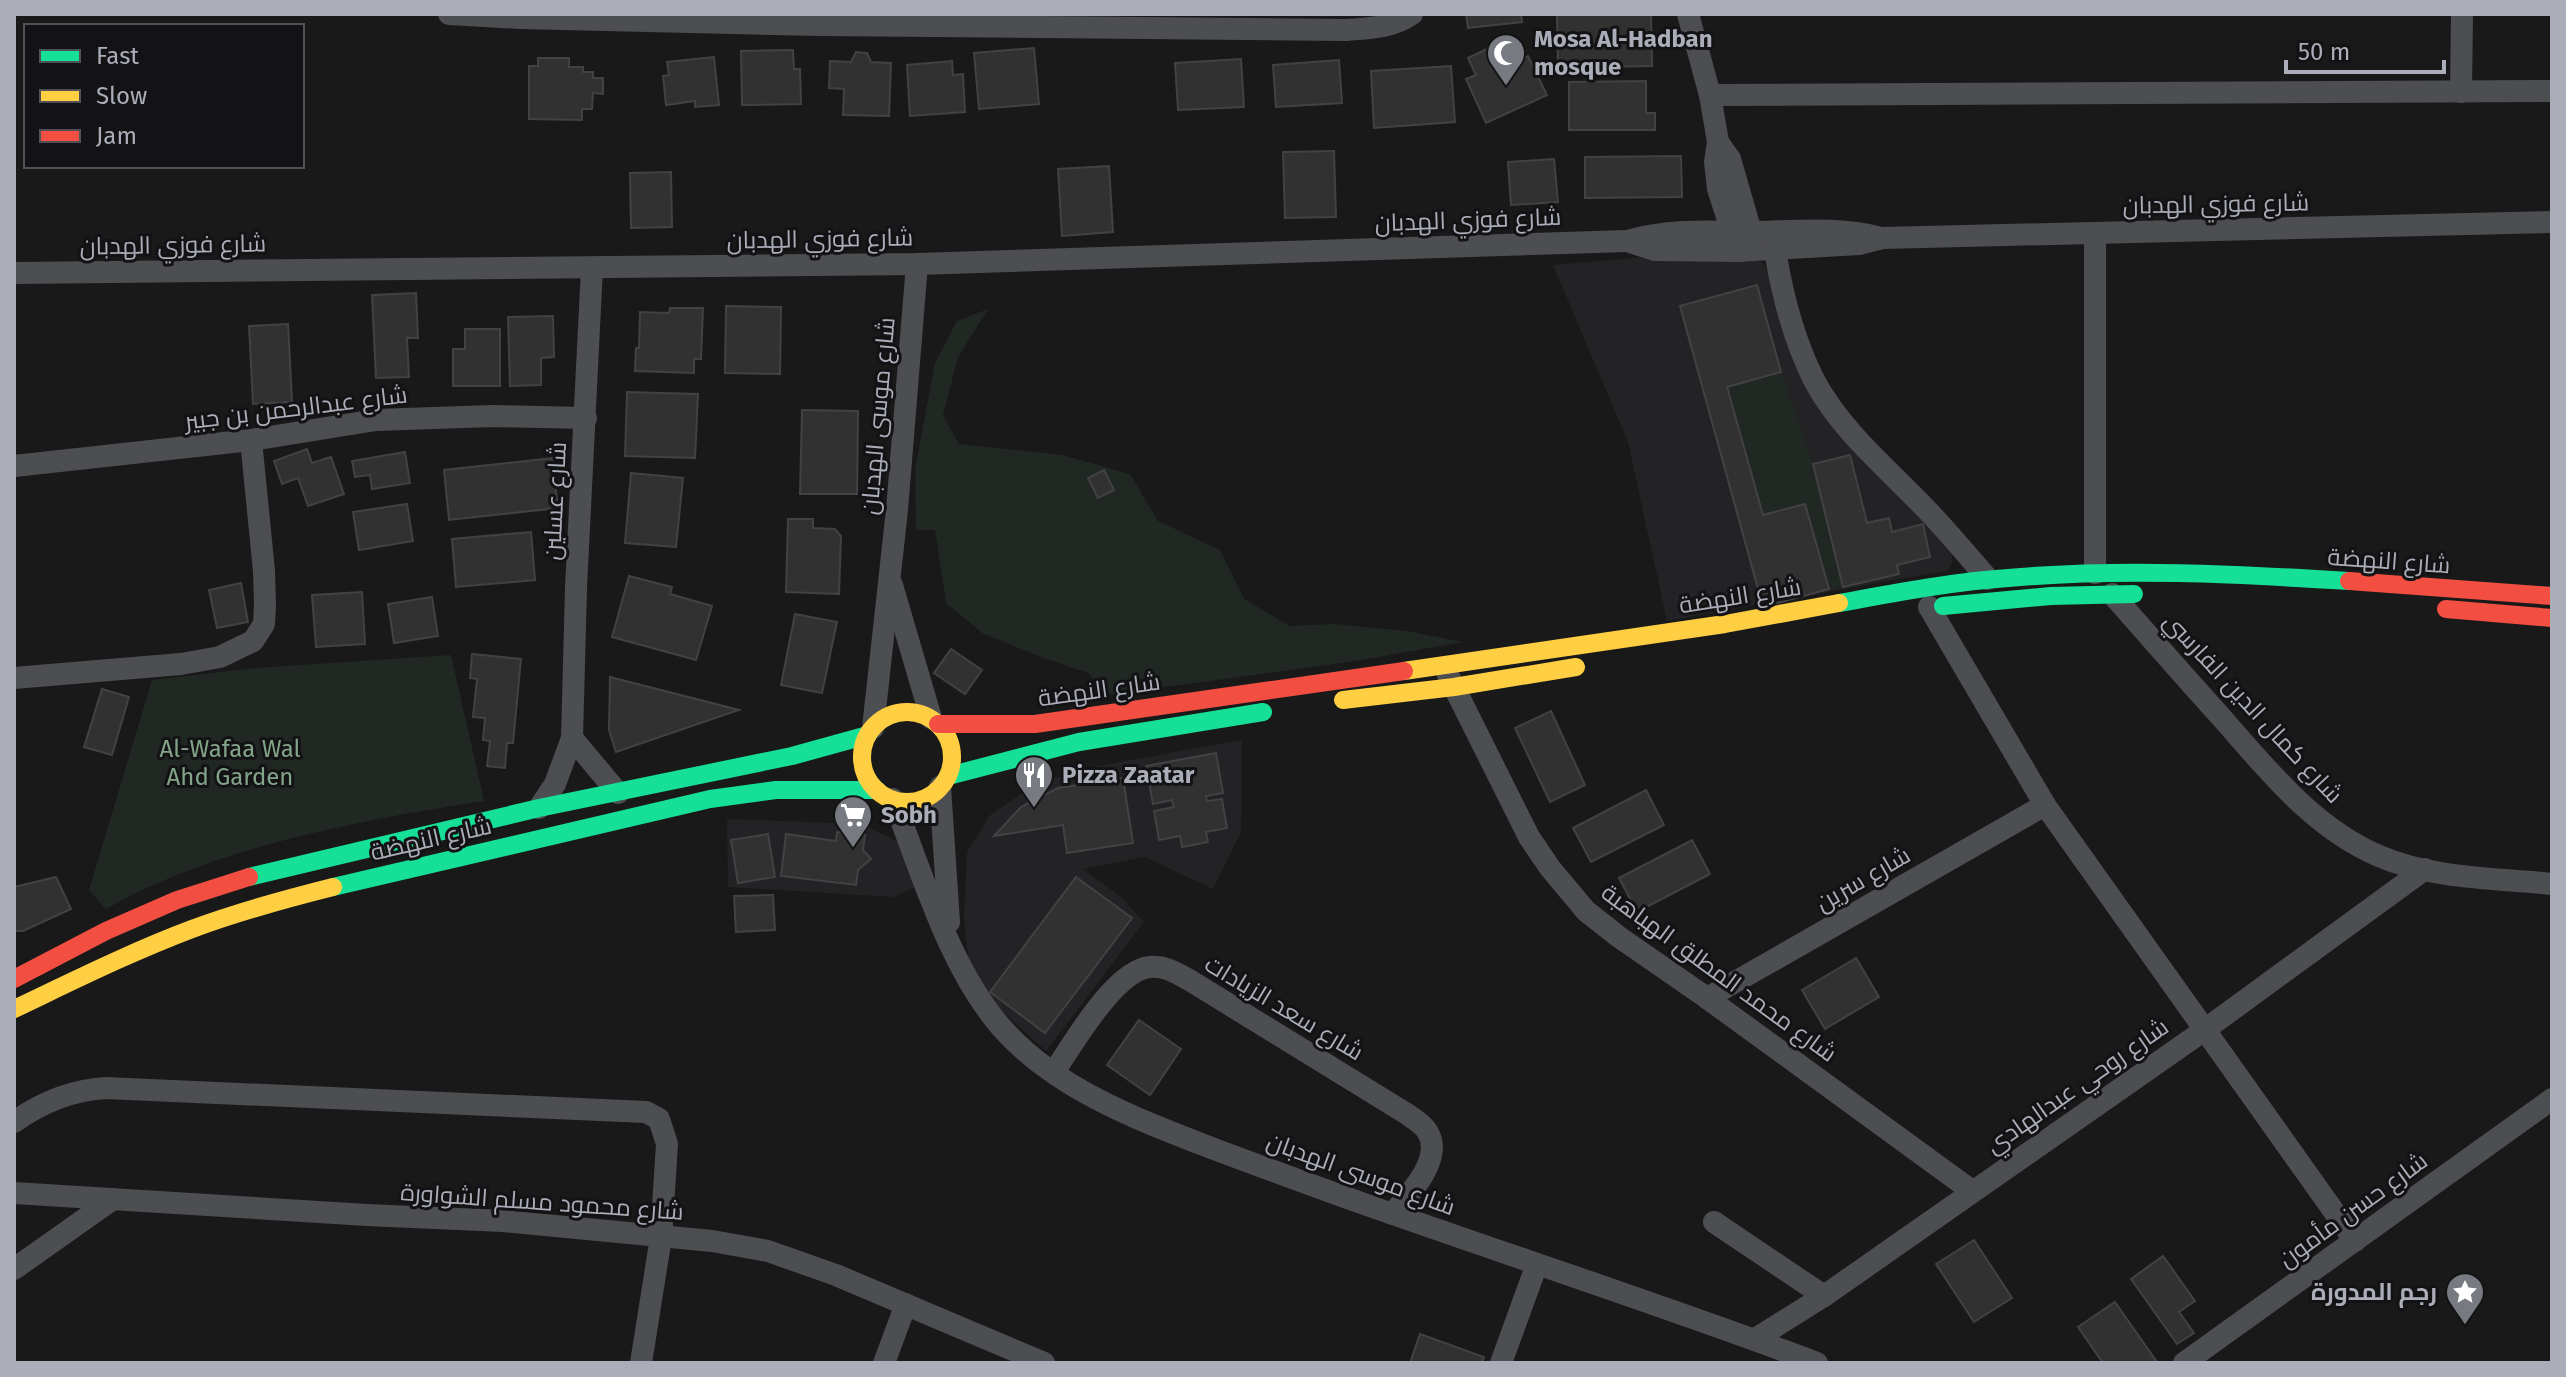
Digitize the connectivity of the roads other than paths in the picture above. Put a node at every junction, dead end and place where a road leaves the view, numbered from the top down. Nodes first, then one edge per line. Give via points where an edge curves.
1 (449, 14) edge
2 (1412, 14) edge
3 (1688, 14) edge
4 (2462, 14) edge
5 (987, 20) edge
6 (1194, 22) edge
7 (2552, 91) edge
8 (2461, 92) junction
9 (1710, 95) junction
10 (1718, 142) junction
11 (1718, 189) junction
12 (2552, 222) edge
13 (1692, 230) junction
14 (2095, 233) junction
15 (1627, 241) junction
16 (1751, 243) junction
17 (917, 264) junction
18 (592, 268) junction
19 (14, 273) edge
20 (586, 418) junction
21 (251, 440) junction
22 (14, 466) edge
23 (889, 573) junction
24 (2095, 573) junction
25 (1988, 579) junction
26 (2112, 594) junction
27 (2154, 594) dead end
28 (2552, 596) edge
29 (2429, 607) dead end
30 (1922, 608) joint
31 (2552, 618) edge
32 (1592, 664) dead end
33 (1444, 666) junction
34 (14, 678) edge
35 (1454, 687) junction
36 (1325, 702) dead end
37 (1280, 709) dead end
38 (935, 721) junction
39 (870, 731) junction
40 (572, 738) junction
41 (944, 781) junction
42 (618, 793) junction
43 (885, 795) junction
44 (2045, 805) junction
45 (539, 808) junction
46 (2425, 869) junction
47 (2552, 884) edge
48 (950, 943) junction
49 (14, 979) edge
50 (1707, 998) junction
51 (14, 1009) edge
52 (2203, 1031) junction
53 (1054, 1072) junction
54 (2552, 1099) edge
55 (14, 1122) edge
56 (1972, 1191) junction
57 (14, 1193) edge
58 (113, 1199) junction
59 (1392, 1214) junction
60 (1714, 1222) dead end
61 (661, 1237) junction
62 (2355, 1241) junction
63 (1537, 1264) junction
64 (14, 1269) edge
65 (1824, 1296) junction
66 (906, 1304) junction
67 (1755, 1339) junction
68 (641, 1363) edge
69 (884, 1363) edge
70 (1044, 1363) edge
71 (1501, 1363) edge
72 (1817, 1363) edge
73 (2184, 1363) edge

1 - 5 street via 757,24
2 - 6 street via 1386,27 1347,30
3 - 9 street
4 - 8 street
5 - 6 street
7 - 8 street
8 - 9 street
9 - 10 street
10 - 11 street
10 - 16 street via 1730,159
11 - 13 street via 1716,205
11 - 16 street
12 - 14 street, شارع فوزي الهدبان
13 - 15 street, شارع فوزي الهدبان
13 - 16 street, شارع فوزي الهدبان
14 - 16 street, شارع فوزي الهدبان via 1882,238 1855,231
14 - 24 street
15 - 16 street, شارع فوزي الهدبان via 1655,250
15 - 17 street, شارع فوزي الهدبان
16 - 25 street via 1780,280 1801,349 1827,400
17 - 18 street, شارع فوزي الهدبان
17 - 23 street, شارع موسى الهدبان
18 - 19 street, شارع فوزي الهدبان
18 - 20 street, شارع عسلين
20 - 21 street, شارع عبدالرحمن بن جبير via 376,420
20 - 40 street, شارع عسلين
21 - 22 street, شارع عبدالرحمن بن جبير
21 - 34 street via 265,603 264,624 253,641 220,657 181,664
23 - 38 street, شارع موسى الهدبان
23 - 39 street, شارع موسى الهدبان
24 - 25 street, شارع النهضة
24 - 28 street, شارع النهضة via 2314,580
25 - 33 street, شارع النهضة
26 - 27 street
26 - 30 street
26 - 46 street, شارع كمال الدين الفارسي via 2314,817 2380,857
29 - 31 street, شارع النهضة
30 - 44 street
32 - 35 street
33 - 35 street, شارع محمد المطلق الهباهبة
33 - 38 street, شارع النهضة via 1035,724
35 - 36 street
35 - 50 street, شارع محمد المطلق الهباهبة via 1529,837 1566,889 1619,937
37 - 41 street, شارع النهضة via 1079,742
38 - 39 street via 907,712 894,714
38 - 41 street via 952,748
39 - 42 street, شارع النهضة via 792,756
39 - 43 street via 864,770
40 - 42 street
40 - 45 street, شارع عسلين via 555,784
41 - 43 street via 918,800
41 - 48 street, شارع موسى الهدبان
42 - 45 street, شارع النهضة
43 - 48 street, شارع موسى الهدبان
43 - 51 street, شارع النهضة via 776,790 710,799 336,886 192,929
44 - 50 street, شارع سرين
44 - 52 street
45 - 49 street, شارع النهضة via 255,875 177,900
46 - 47 street, شارع كمال الدين الفارسي
46 - 52 street, شارع روحي عبدالهادي
48 - 53 street, شارع موسى الهدبان via 966,980 1002,1028
50 - 56 street, شارع محمد المطلق الهباهبة
52 - 56 street, شارع روحي عبدالهادي
52 - 62 street
53 - 59 street, شارع موسى الهدبان via 1155,1127
53 - 59 street, شارع سعد الزيادات via 1113,988 1134,971 1164,968 1426,1129 1431,1142 1428,1165
54 - 62 street, شارع حسن مأمون
55 - 61 street via 69,1093 106,1088 646,1112 659,1119 667,1144
56 - 65 street, شارع روحي عبدالهادي
57 - 58 street, شارع محمود مسلم الشواورة
58 - 61 street, شارع محمود مسلم الشواورة via 518,1222
58 - 64 street
59 - 63 street, شارع موسى الهدبان
60 - 65 street
61 - 66 street, شارع محمود مسلم الشواورة via 768,1251
61 - 68 street
62 - 73 street, شارع حسن مأمون
63 - 67 street, شارع موسى الهدبان
63 - 71 street
65 - 67 street, شارع روحي عبدالهادي
66 - 69 street
66 - 70 street, شارع محمود مسلم الشواورة
67 - 72 street, شارع موسى الهدبان

